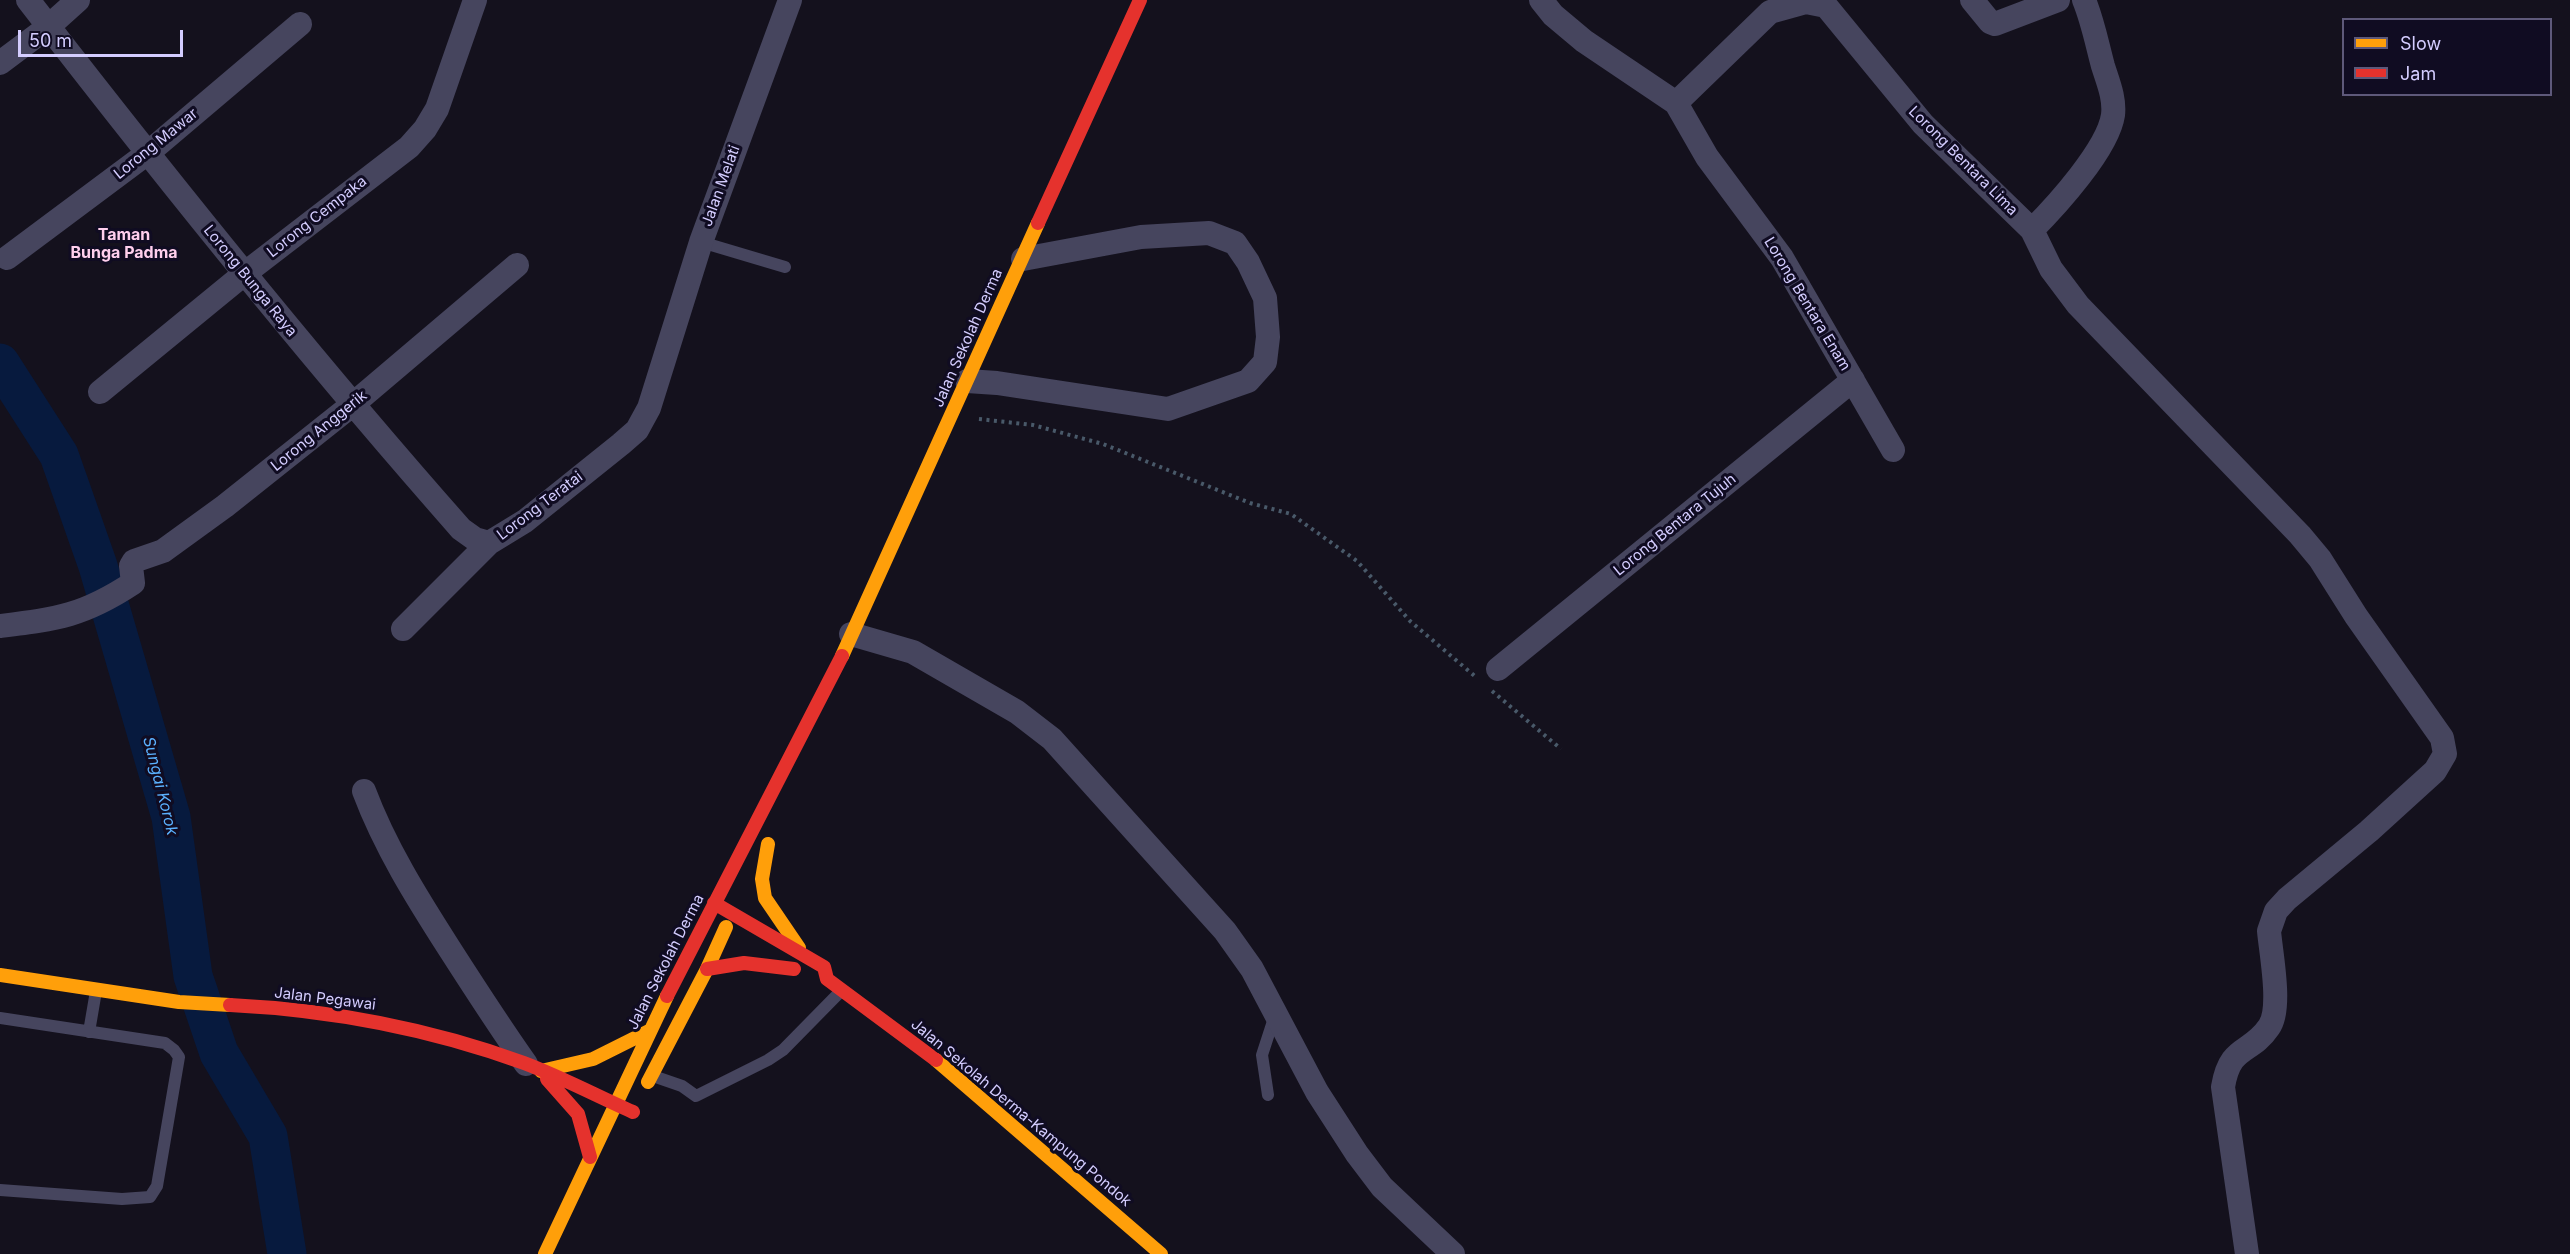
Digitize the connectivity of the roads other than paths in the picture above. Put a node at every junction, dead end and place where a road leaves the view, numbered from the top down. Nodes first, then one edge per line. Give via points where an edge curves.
1 (28, 0) edge
2 (78, 0) edge
3 (475, 0) edge
4 (790, 0) edge
5 (1140, 0) edge
6 (1541, 0) edge
7 (1972, 0) edge
8 (2058, 0) edge
9 (2084, 0) edge
10 (300, 24) dead end
11 (48, 27) junction
12 (0, 63) edge
13 (1676, 103) junction
14 (149, 152) junction
15 (2032, 230) junction
16 (701, 242) junction
17 (7, 258) dead end
18 (1023, 259) junction
19 (517, 265) dead end
20 (785, 267) dead end
21 (244, 274) junction
22 (661, 375) joint
23 (1853, 380) junction
24 (967, 381) junction
25 (100, 392) dead end
26 (352, 405) junction
27 (1893, 450) dead end
28 (489, 543) junction
29 (0, 626) edge
30 (403, 629) dead end
31 (852, 634) junction
32 (1489, 680) road end
33 (826, 690) junction
34 (364, 791) dead end
35 (784, 800) dead end
36 (748, 884) dead end
37 (714, 903) junction
38 (736, 909) junction
39 (706, 921) junction
40 (729, 934) junction
41 (764, 953) dead end
42 (805, 956) junction
43 (707, 969) junction
44 (794, 969) junction
45 (0, 975) edge
46 (827, 978) junction
47 (96, 990) junction
48 (842, 990) junction
49 (1275, 1014) junction
50 (0, 1018) edge
51 (649, 1031) junction
52 (89, 1032) junction
53 (534, 1068) junction
54 (652, 1075) junction
55 (1268, 1095) dead end
56 (615, 1104) junction
57 (590, 1157) junction
58 (0, 1190) edge
59 (545, 1254) edge
60 (1161, 1254) edge
61 (1453, 1254) edge
62 (2247, 1254) edge

1 - 11 street, Lorong Bunga Raya
2 - 11 street
3 - 21 street, Lorong Cempaka via 437,110 426,129 409,147
4 - 16 street, Jalan Melati
5 - 18 street, Jalan Sekolah Derma
6 - 13 street via 1552,15 1584,41
7 - 8 street via 1995,24
9 - 15 street via 2111,90 2113,115 2084,171
10 - 14 street, Lorong Mawar
11 - 12 street
11 - 14 street, Lorong Bunga Raya
13 - 15 street, Lorong Bentara Lima via 1770,12 1806,2 1826,6 1923,124
13 - 23 street, Lorong Bentara Enam via 1707,157 1782,258
14 - 17 street, Lorong Mawar
14 - 21 street, Lorong Bunga Raya
15 - 62 street, Lorong Bentara Lima via 2051,269 2078,305 2280,512 2320,559 2445,746 2435,771 2287,898 2271,921 2272,1020 2258,1039 2230,1060 2223,1087
16 - 20 lane
16 - 22 street, Jalan Melati
18 - 24 street, Jalan Sekolah Derma
18 - 24 street via 1141,237 1209,233 1234,243 1265,298 1265,362 1248,381 1168,409
19 - 26 street, Lorong Anggerik
21 - 25 street, Lorong Cempaka
21 - 26 street, Lorong Bunga Raya
22 - 28 street, Lorong Teratai via 637,430 525,521
23 - 27 street, Lorong Bentara Enam
23 - 32 street, Lorong Bentara Tujuh
24 - 31 street, Jalan Sekolah Derma
26 - 28 street, Lorong Bunga Raya via 461,529
26 - 29 street, Lorong Anggerik via 163,551 134,561 133,583 116,594 89,609 60,618
28 - 30 street, Lorong Teratai
31 - 33 street, Jalan Sekolah Derma
31 - 49 street via 914,652 1017,712 1052,739 1225,931 1252,969
33 - 35 street, Jalan Sekolah Derma
33 - 37 street, Jalan Sekolah Derma
34 - 53 street via 386,845 415,895 478,996
36 - 42 street via 770,838 762,879 765,898
37 - 38 street, Jalan Sekolah Derma-Kampung Pondok
37 - 39 street, Jalan Sekolah Derma
38 - 40 street
38 - 42 street, Jalan Sekolah Derma-Kampung Pondok
39 - 40 street
39 - 51 street, Jalan Sekolah Derma
40 - 43 street
41 - 44 street, Jalan Sekolah Derma-Kampung Pondok
42 - 46 street, Jalan Sekolah Derma-Kampung Pondok via 824,967
43 - 44 street via 744,963
43 - 54 street
44 - 46 street, Jalan Sekolah Derma-Kampung Pondok via 818,982
45 - 47 street, Jalan Pegawai
46 - 48 street, Jalan Sekolah Derma-Kampung Pondok
47 - 52 lane
47 - 53 street, Jalan Pegawai via 178,1002 370,1019 458,1041
48 - 54 lane via 783,1050 696,1096
48 - 60 street, Jalan Sekolah Derma-Kampung Pondok via 923,1048
49 - 55 lane via 1262,1055
49 - 61 street via 1317,1092 1363,1162 1382,1187
50 - 52 lane
51 - 53 street via 593,1059
51 - 56 street, Jalan Sekolah Derma
52 - 58 lane via 165,1043 179,1057 156,1186 150,1197 122,1199
53 - 56 street, Jalan Pegawai
53 - 57 street via 578,1114
54 - 56 street, Jalan Pegawai via 635,1108
56 - 57 street, Jalan Sekolah Derma
57 - 59 street, Jalan Sekolah Derma

